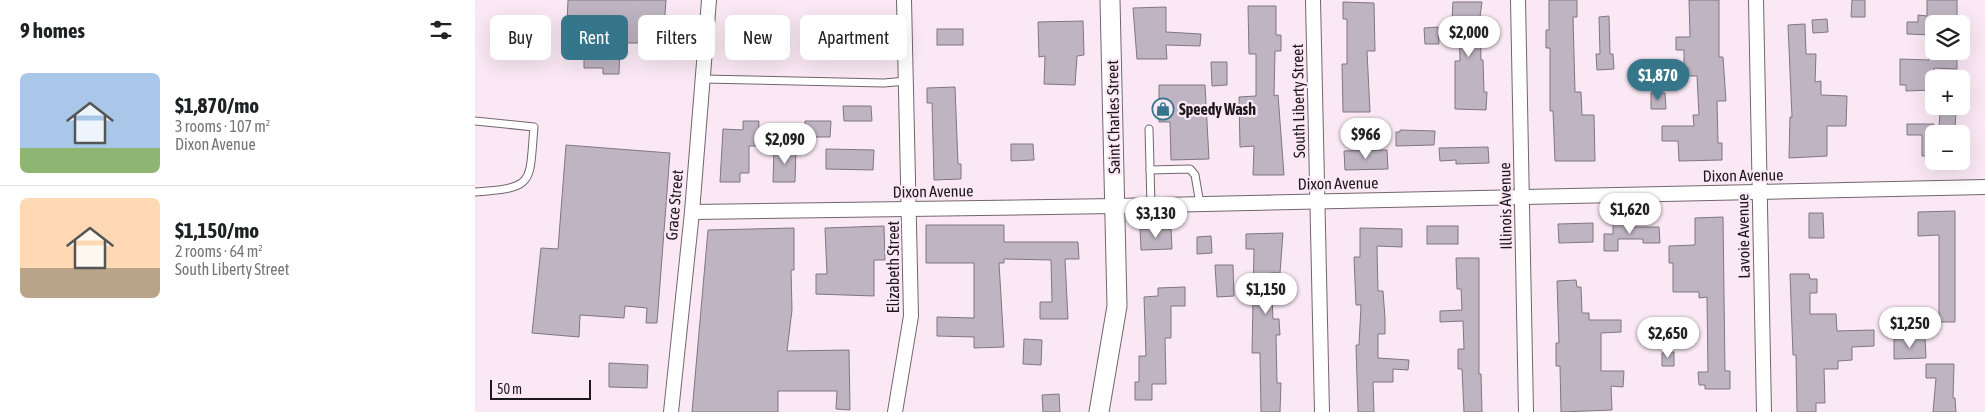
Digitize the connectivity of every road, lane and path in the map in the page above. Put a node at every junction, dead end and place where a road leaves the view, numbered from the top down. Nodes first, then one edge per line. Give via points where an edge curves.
1 (709, 0) edge
2 (904, 0) edge
3 (1110, 0) edge
4 (1313, 0) edge
5 (1518, 0) edge
6 (1756, 0) edge
7 (703, 79) junction
8 (906, 81) junction
9 (475, 121) edge
10 (1149, 129) dead end
11 (1150, 170) junction
12 (1985, 187) edge
13 (475, 192) edge
14 (1760, 192) junction
15 (1523, 196) junction
16 (1318, 200) junction
17 (1200, 204) junction
18 (1151, 205) junction
19 (1115, 206) junction
20 (910, 209) junction
21 (692, 212) junction
22 (671, 412) edge
23 (895, 412) edge
24 (1099, 412) edge
25 (1322, 412) edge
26 (1526, 412) edge
27 (1764, 412) edge

1 - 7 street, Grace Street
2 - 8 street, Elizabeth Street
3 - 19 main road, Saint Charles Street
4 - 16 street, South Liberty Street
5 - 15 street, Illinois Avenue
6 - 14 street, Lavoie Avenue
7 - 8 lane via 884,84
7 - 21 street, Grace Street
8 - 20 street, Elizabeth Street
9 - 13 lane via 534,127 530,172 526,181 510,190
10 - 11 lane
11 - 17 lane via 1190,169 1195,175
11 - 18 lane
12 - 14 street, Dixon Avenue
14 - 15 street, Dixon Avenue
14 - 27 street, Lavoie Avenue
15 - 16 street, Dixon Avenue
15 - 26 street, Illinois Avenue
16 - 17 street, Dixon Avenue
16 - 25 street, South Liberty Street
17 - 18 street, Dixon Avenue
18 - 19 street, Dixon Avenue
19 - 20 street, Dixon Avenue
19 - 24 main road, Saint Charles Street via 1117,306
20 - 21 street, Dixon Avenue
20 - 23 street, Elizabeth Street via 911,316
21 - 22 street, Grace Street

